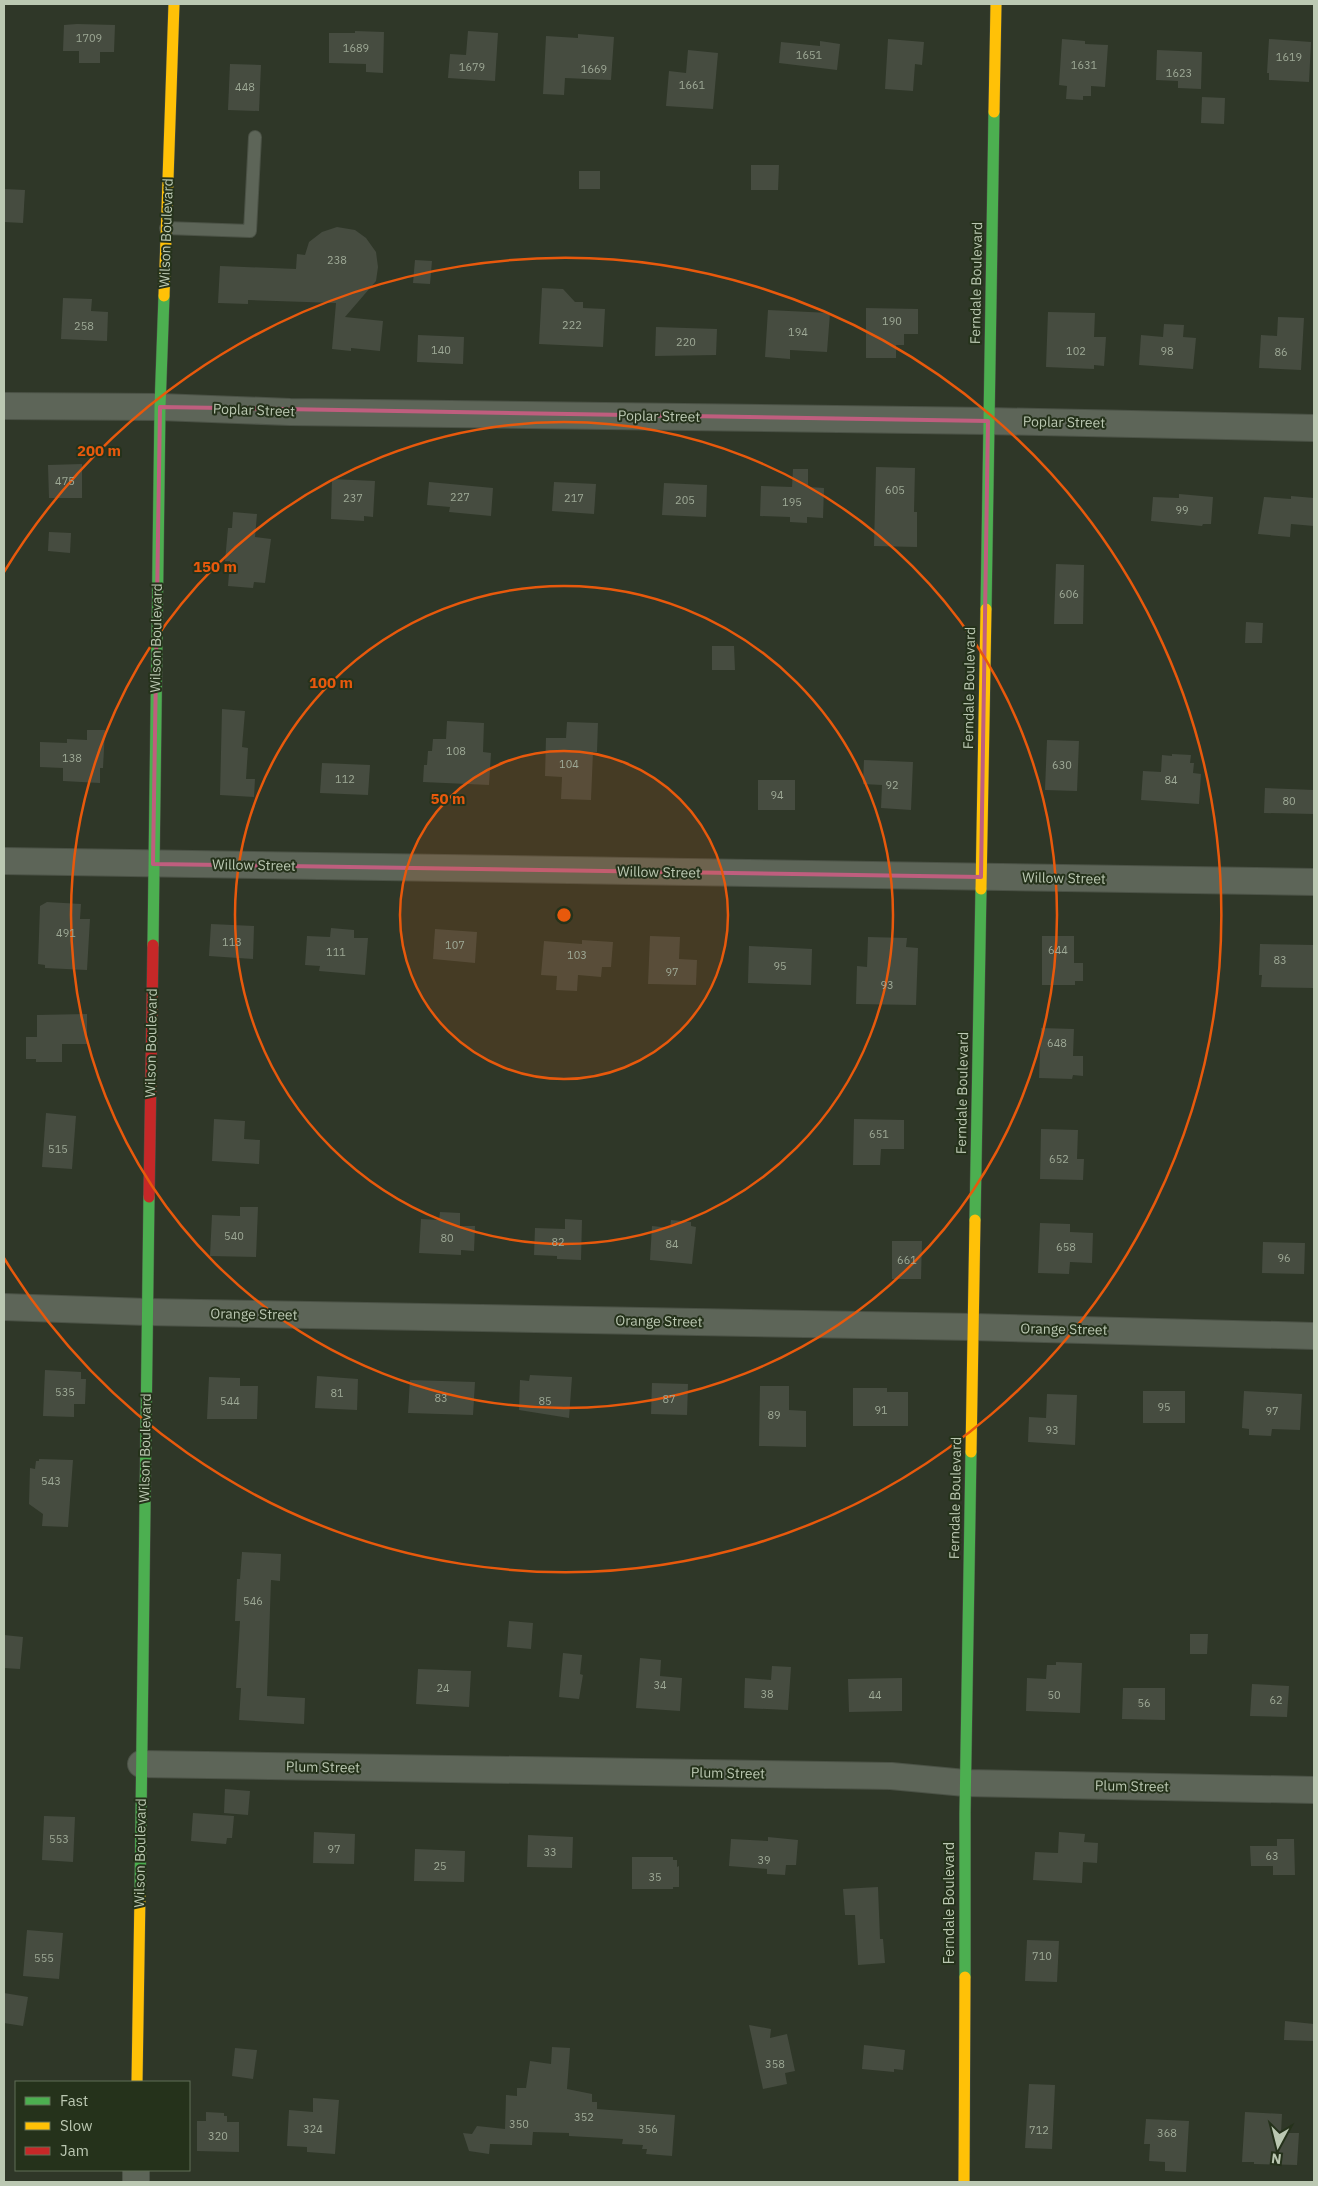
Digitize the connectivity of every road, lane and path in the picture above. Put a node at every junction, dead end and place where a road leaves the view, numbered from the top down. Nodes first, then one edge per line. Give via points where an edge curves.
1 (174, 4) edge
2 (996, 4) edge
3 (255, 137) dead end
4 (166, 228) junction
5 (4, 406) edge
6 (160, 407) junction
7 (988, 420) junction
8 (1314, 428) edge
9 (4, 861) edge
10 (153, 864) junction
11 (981, 877) junction
12 (1314, 882) edge
13 (4, 1307) edge
14 (147, 1312) junction
15 (973, 1327) junction
16 (1314, 1336) edge
17 (140, 1764) junction
18 (965, 1783) junction
19 (1314, 1790) edge
20 (137, 2081) edge
21 (964, 2182) edge

1 - 4 street, Wilson Boulevard
2 - 7 street, Ferndale Boulevard
3 - 4 lane via 250,231
4 - 6 street, Wilson Boulevard
5 - 6 street, Poplar Street
6 - 7 street, Poplar Street via 290,412
6 - 10 street, Wilson Boulevard
7 - 8 street, Poplar Street
7 - 11 street, Ferndale Boulevard
9 - 10 street, Willow Street
10 - 11 street, Willow Street
10 - 14 street, Wilson Boulevard
11 - 12 street, Willow Street
11 - 15 street, Ferndale Boulevard
13 - 14 street, Orange Street
14 - 15 street, Orange Street
14 - 17 street, Wilson Boulevard
15 - 16 street, Orange Street
15 - 18 street, Ferndale Boulevard
17 - 18 street, Plum Street via 891,1776
17 - 20 street, Wilson Boulevard
18 - 19 street, Plum Street
18 - 21 street, Ferndale Boulevard

